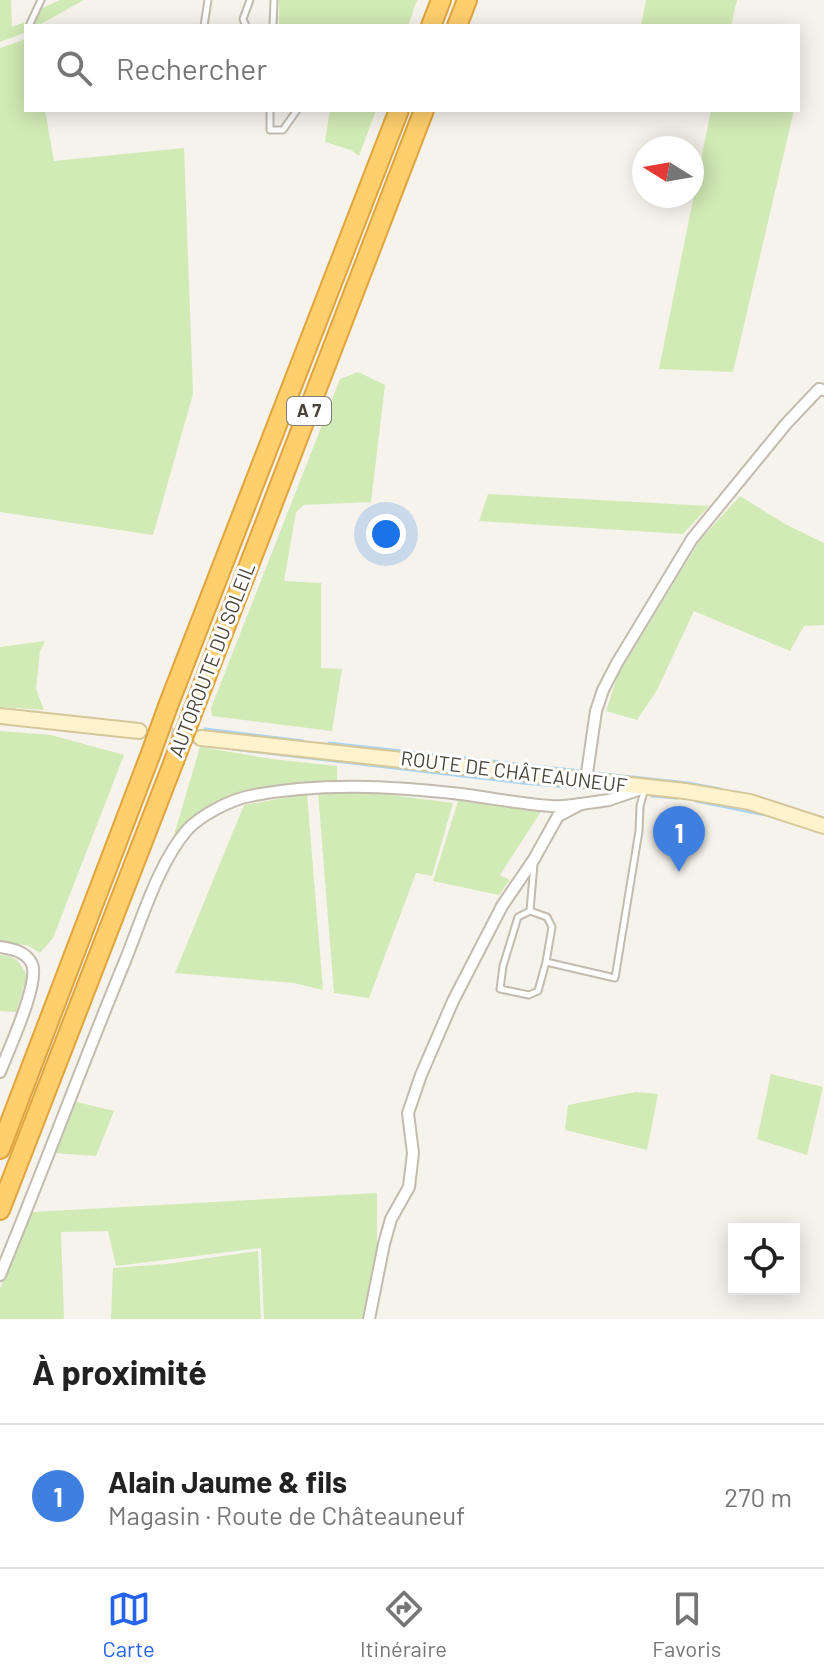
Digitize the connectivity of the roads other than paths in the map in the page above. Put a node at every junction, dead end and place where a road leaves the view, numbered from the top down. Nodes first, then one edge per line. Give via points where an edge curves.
1 (41, 0) edge
2 (208, 0) edge
3 (250, 0) edge
4 (274, 0) edge
5 (429, 0) edge
6 (441, 0) edge
7 (466, 1) edge
8 (30, 24) edge
9 (204, 24) edge
10 (245, 24) edge
11 (273, 24) edge
12 (420, 24) edge
13 (432, 24) edge
14 (458, 24) edge
15 (270, 112) edge
16 (296, 112) edge
17 (385, 112) edge
18 (398, 112) edge
19 (423, 112) edge
20 (378, 164) junction
21 (824, 390) edge
22 (0, 716) edge
23 (139, 731) tunnel mouth
24 (201, 738) tunnel mouth
25 (586, 780) junction
26 (645, 787) junction
27 (581, 804) junction
28 (824, 826) edge
29 (534, 859) junction
30 (530, 911) junction
31 (0, 947) edge
32 (546, 962) junction
33 (0, 1072) edge
34 (0, 1149) edge
35 (0, 1210) edge
36 (0, 1275) edge
37 (369, 1319) edge

1 - 8 lane
2 - 9 lane
3 - 10 lane
4 - 11 lane
5 - 12 highway
6 - 13 highway
7 - 14 highway
15 - 16 lane via 270,130 283,130
17 - 20 highway
18 - 20 highway, AUTOROUTE DU SOLEIL / A 7
19 - 35 highway, AUTOROUTE DU SOLEIL / A 7, bridge
20 - 34 highway, AUTOROUTE DU SOLEIL / A 7, bridge
21 - 25 street via 819,389 786,424 692,539 603,690
22 - 23 main road
24 - 25 main road, ROUTE DE CHÂTEAUNEUF
25 - 26 main road, ROUTE DE CHÂTEAUNEUF
26 - 27 street
26 - 28 main road, ROUTE DE CHÂTEAUNEUF via 750,802
26 - 32 lane via 615,978
27 - 29 street via 558,816
27 - 36 street via 552,806 381,787 311,789 235,799 189,828 166,860
29 - 30 lane
29 - 37 street via 502,906 421,1075 408,1113 413,1153 409,1187 391,1219
30 - 32 lane via 547,917 552,927
30 - 32 lane via 518,917 500,989 529,995 538,991
31 - 33 street via 25,954 34,974

